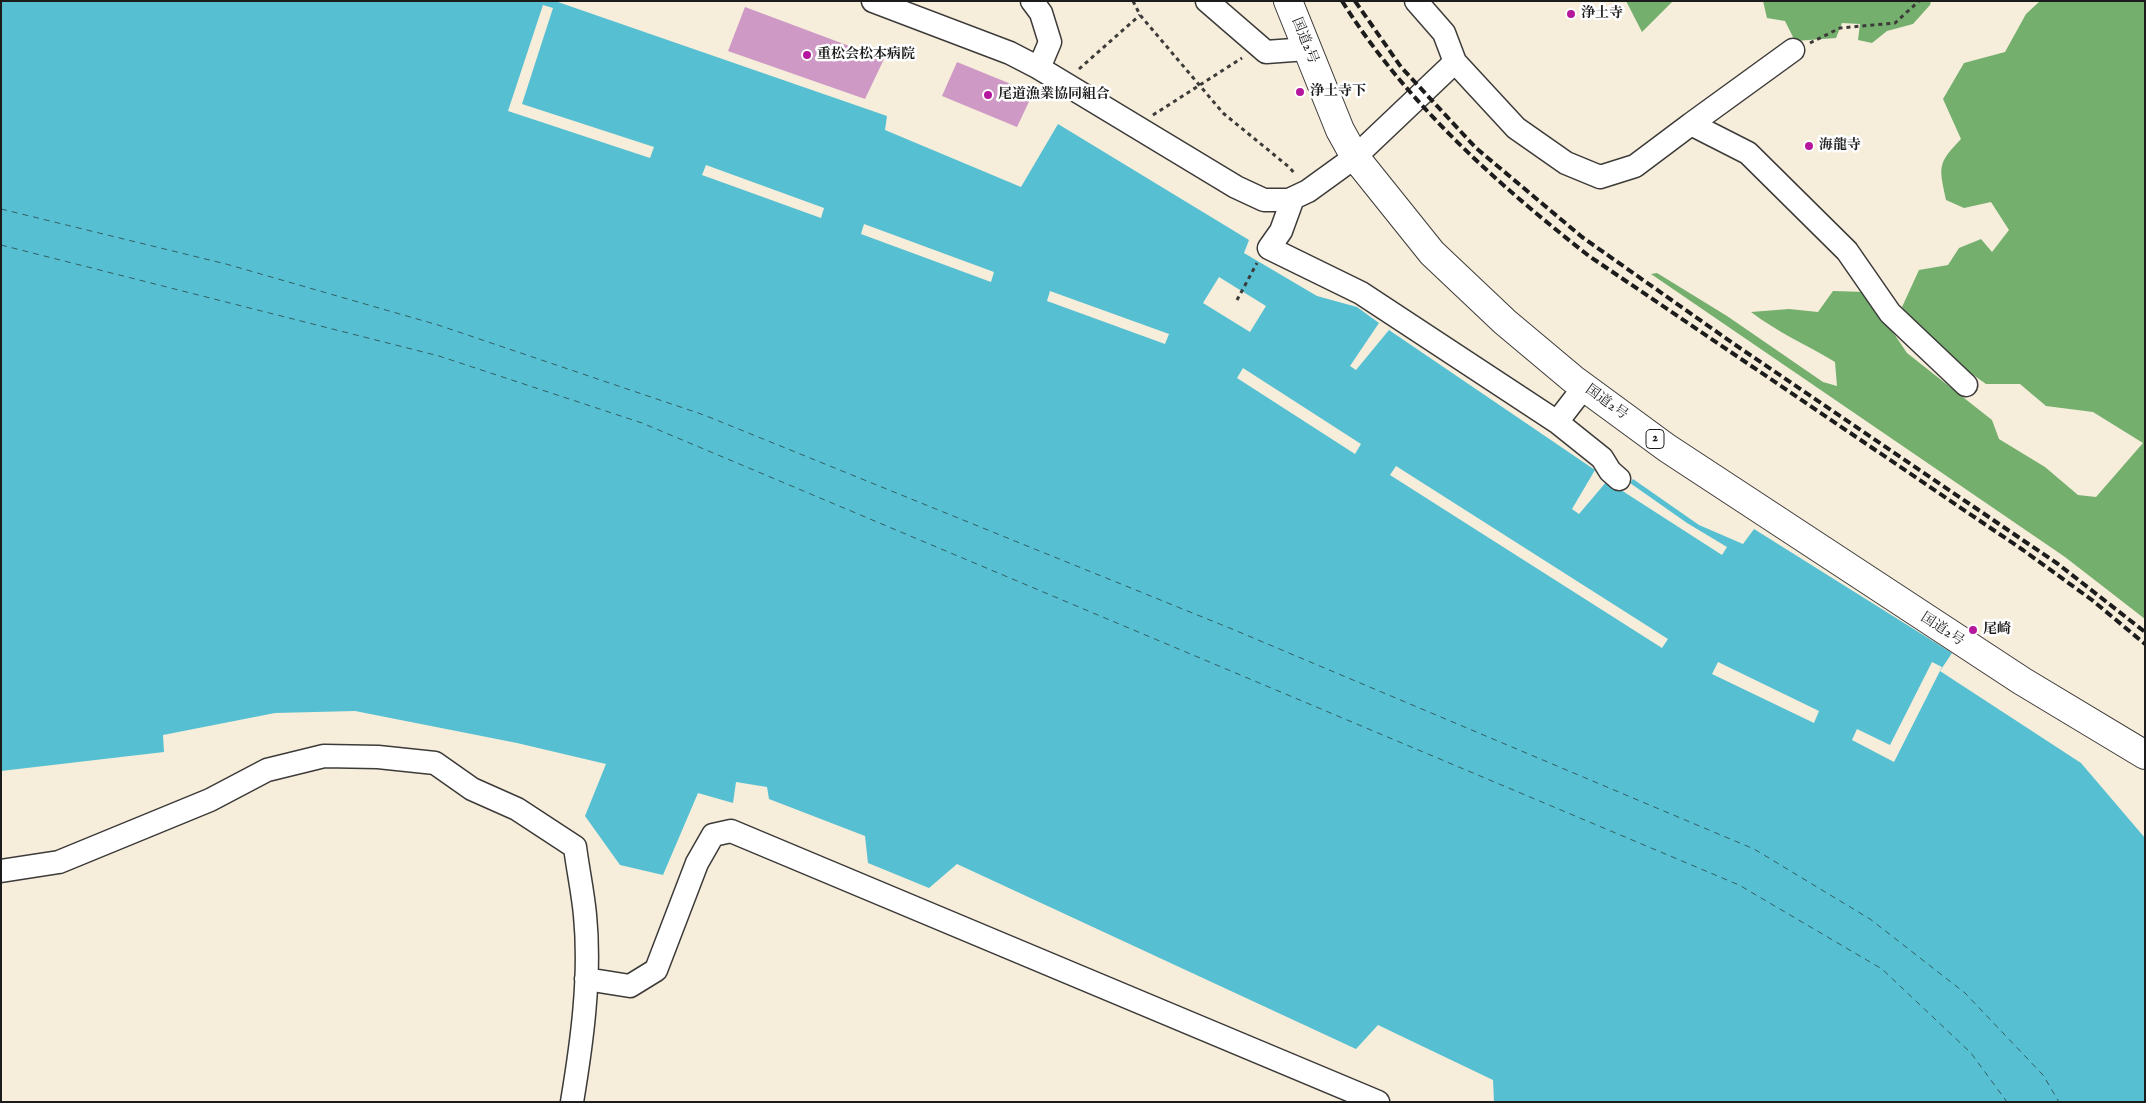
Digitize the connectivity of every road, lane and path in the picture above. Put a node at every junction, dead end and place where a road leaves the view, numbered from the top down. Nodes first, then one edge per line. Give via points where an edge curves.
1 (1032, 1) edge
2 (1134, 1) edge
3 (1207, 1) edge
4 (1288, 1) edge
5 (1416, 1) edge
6 (1919, 1) edge
7 (879, 2) edge
8 (1140, 15) junction
9 (1260, 47) junction
10 (1307, 49) junction
11 (1793, 50) joint
12 (1455, 62) junction
13 (1039, 68) junction
14 (1062, 83) junction
15 (1198, 84) junction
16 (1691, 124) junction
17 (1136, 126) junction
18 (1355, 157) junction
19 (1301, 195) junction
20 (1261, 257) dead end
21 (1237, 300) dead end
22 (1966, 385) dead end
23 (1584, 387) junction
24 (1557, 422) junction
25 (1619, 479) dead end
26 (2145, 755) edge
27 (1, 871) edge
28 (586, 979) junction
29 (572, 1102) edge
30 (1378, 1102) edge

1 - 13 street via 1042,13 1050,42
2 - 8 path
3 - 9 street
4 - 10 highway, 国道2号 / 2
5 - 12 street via 1444,33
6 - 11 path via 1895,23 1840,28
7 - 13 street via 1010,53
8 - 14 path
8 - 15 path
9 - 10 street via 1266,52
9 - 15 path
10 - 18 highway, 国道2号 / 2 via 1340,130
11 - 16 street
12 - 16 street via 1516,128 1566,163 1600,177 1635,166
12 - 18 street
13 - 14 street
14 - 17 street
15 - 17 path
15 - 19 path via 1222,113 1289,167
16 - 22 street via 1748,153 1847,251 1890,313
17 - 19 street via 1236,188 1264,200 1289,200
18 - 19 street
18 - 23 highway, 国道2号 / 2 via 1432,253 1505,322
19 - 24 street via 1269,248 1361,293
20 - 21 path
23 - 24 street
23 - 26 highway, 国道2号 / 2 via 1667,448 1899,602
24 - 25 street via 1602,458 1610,472
27 - 28 street via 59,862 210,800 267,770 295,763 324,756 435,763 472,789 517,809 575,847 585,917
28 - 29 street via 582,1042
28 - 30 street via 630,986 656,970 697,862 713,835 731,831

